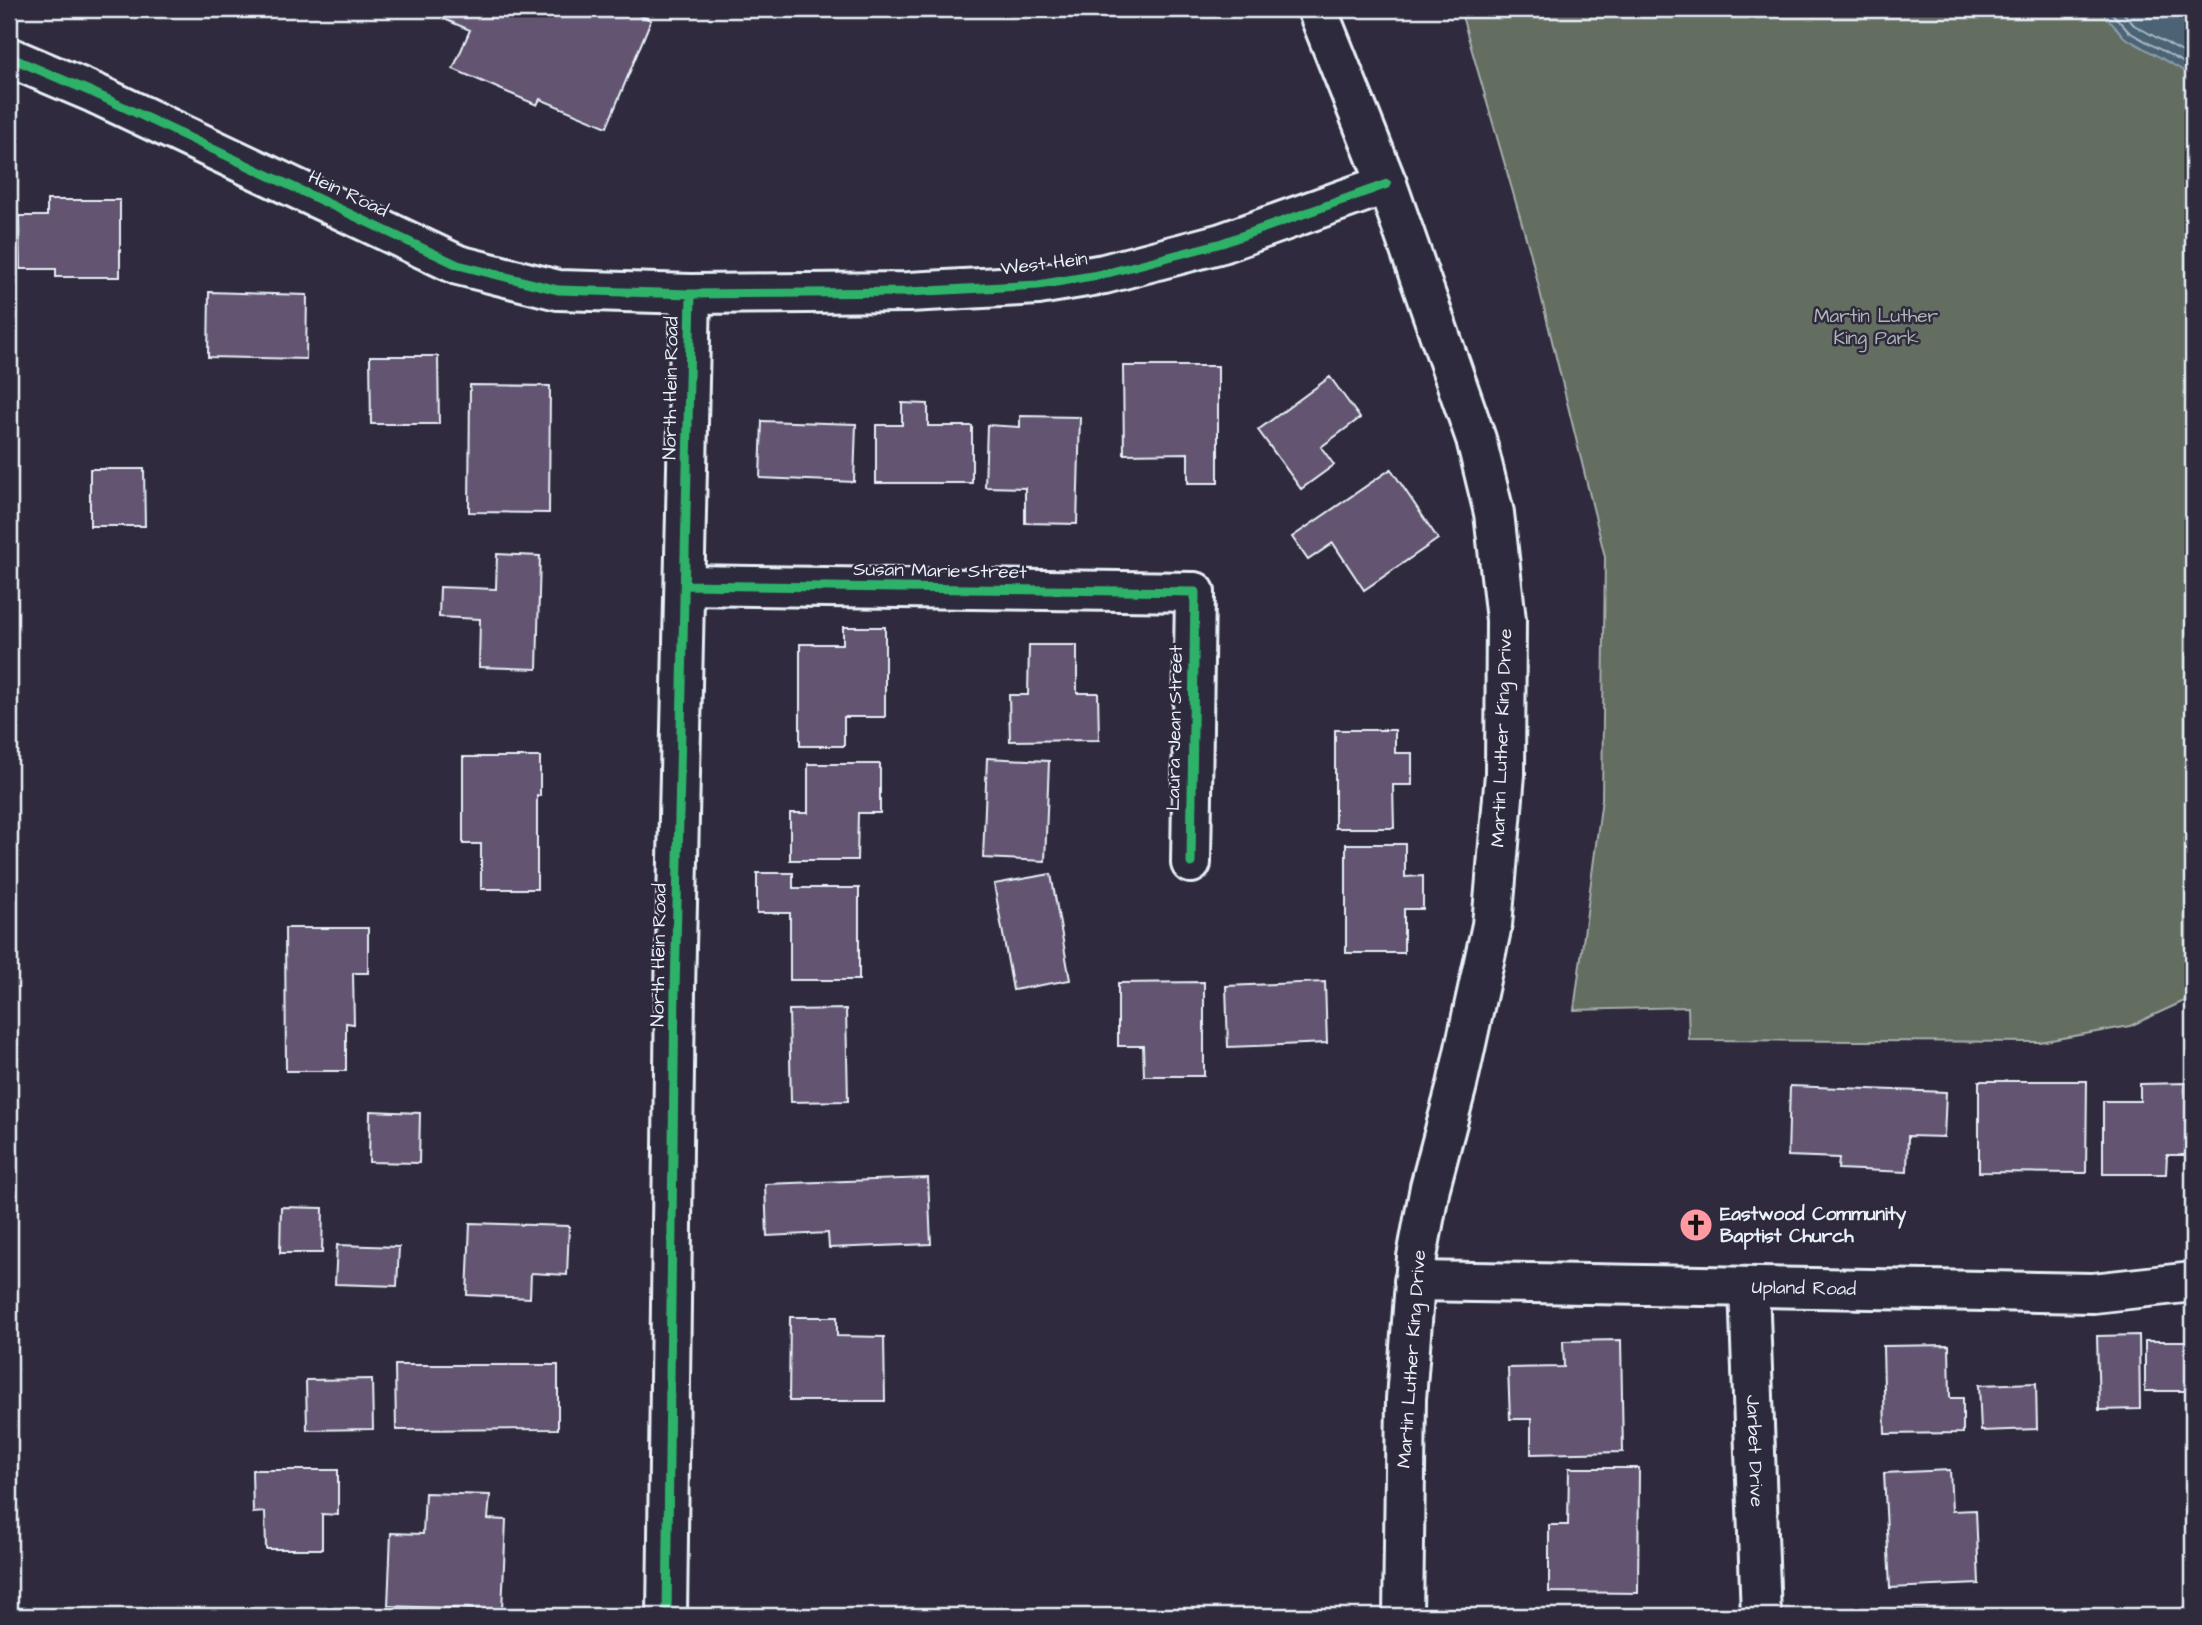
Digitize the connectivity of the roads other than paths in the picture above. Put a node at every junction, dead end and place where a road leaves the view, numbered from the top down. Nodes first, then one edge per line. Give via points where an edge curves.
1 (1317, 9) edge
2 (9, 58) edge
3 (1387, 184) junction
4 (691, 294) junction
5 (685, 585) junction
6 (1195, 593) joint
7 (1191, 863) dead end
8 (1414, 1281) junction
9 (2193, 1282) edge
10 (1749, 1287) junction
11 (667, 1616) edge
12 (1403, 1616) edge
13 (1761, 1616) edge

1 - 3 street, Martin Luther King Drive
2 - 4 street, Hein Road via 94,93 458,265 558,290
3 - 4 street, West Hein via 1222,243 1104,274 1038,285 909,292
3 - 8 street, Martin Luther King Drive via 1476,439 1494,513 1506,620 1505,774 1492,925 1430,1187
4 - 5 street, North Hein Road
5 - 6 street, Susan Marie Street
5 - 11 street, North Hein Road
6 - 7 street, Laura Jean Street
8 - 10 street, Upland Road
8 - 12 street, Martin Luther King Drive via 1406,1399
9 - 10 street, Upland Road via 2093,1293
10 - 13 street, Jarbet Drive

